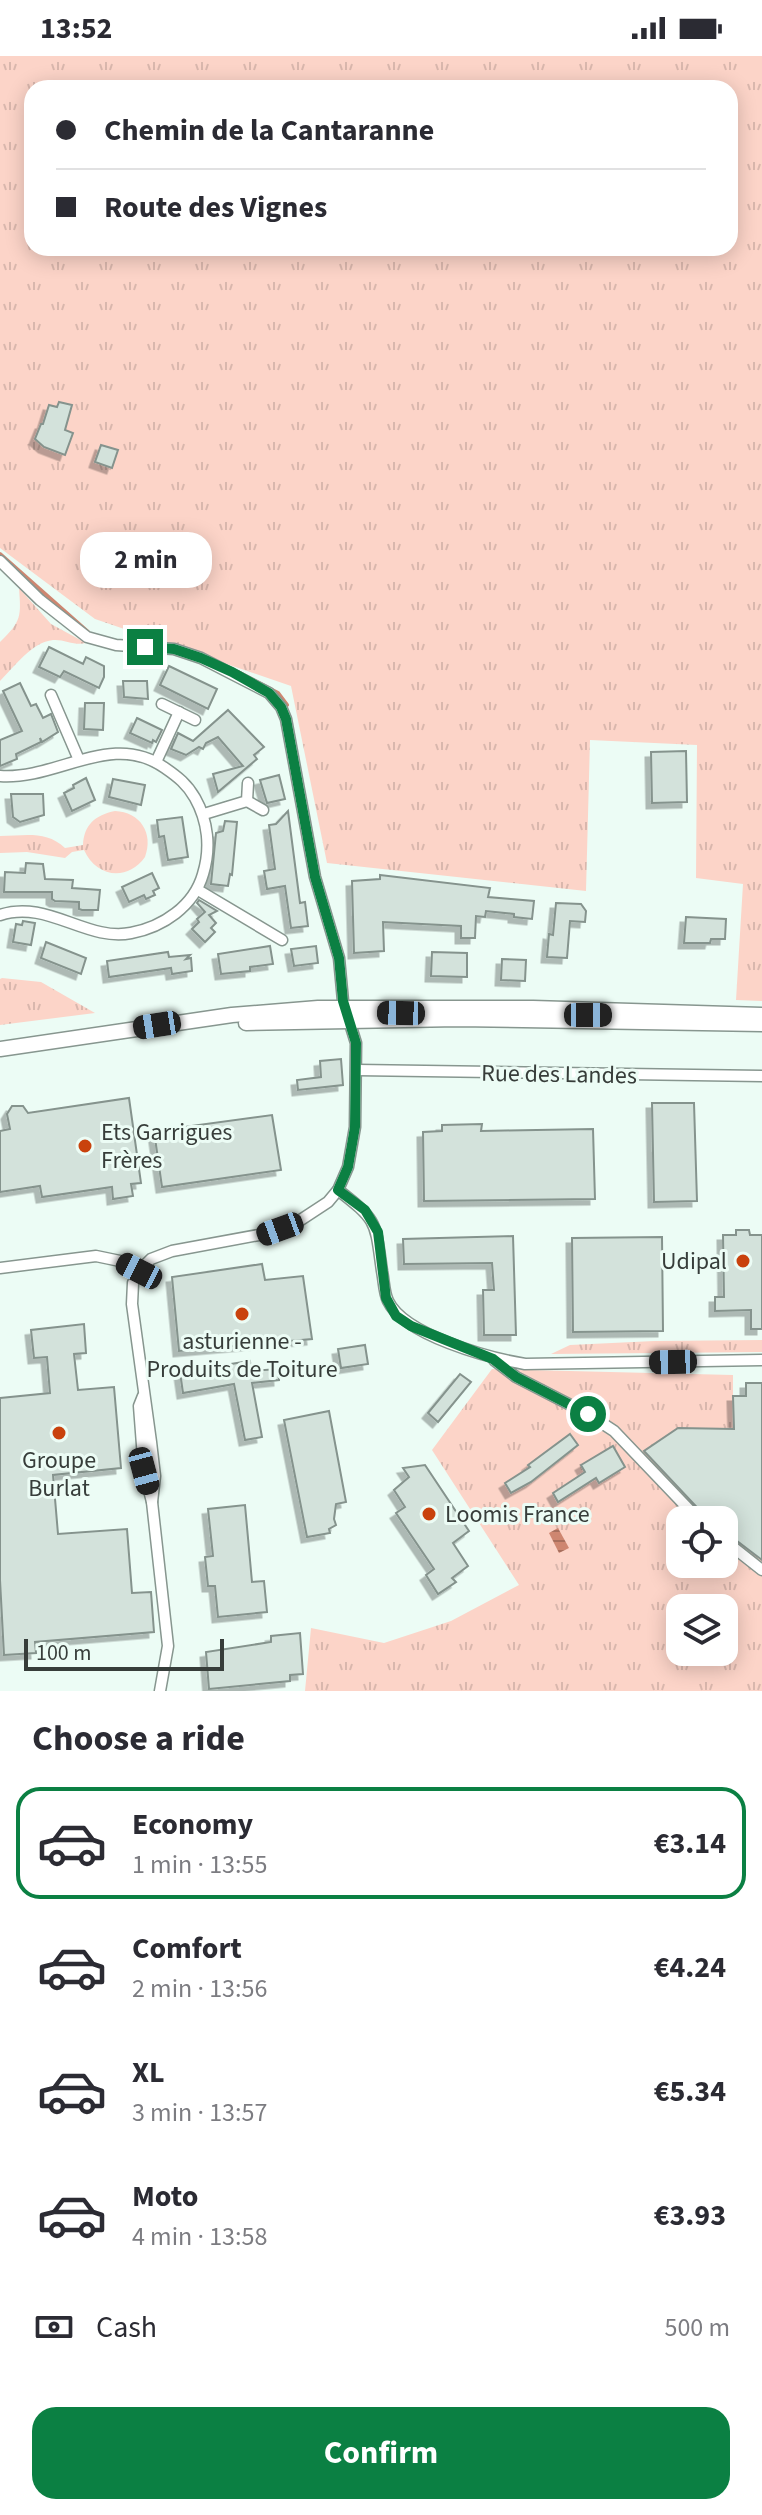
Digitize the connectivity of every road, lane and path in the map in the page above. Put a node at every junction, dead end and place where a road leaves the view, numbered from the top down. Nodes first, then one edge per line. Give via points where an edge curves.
1 (0, 561) edge
2 (51, 695) dead end
3 (162, 704) dead end
4 (179, 712) junction
5 (195, 720) dead end
6 (79, 760) junction
7 (156, 762) junction
8 (0, 776) edge
9 (248, 783) dead end
10 (247, 801) junction
11 (263, 810) dead end
12 (204, 814) junction
13 (198, 890) junction
14 (0, 915) edge
15 (282, 940) dead end
16 (349, 1013) junction
17 (563, 1015) junction
18 (762, 1015) edge
19 (696, 1017) dead end
20 (762, 1024) edge
21 (0, 1052) edge
22 (357, 1070) junction
23 (762, 1076) edge
24 (338, 1190) junction
25 (0, 1268) edge
26 (139, 1271) junction
27 (493, 1359) junction
28 (762, 1360) edge
29 (686, 1506) edge
30 (738, 1551) edge
31 (762, 1570) edge
32 (160, 1691) edge

1 - 16 street via 87,637 201,658 269,693 281,707
2 - 6 street
3 - 4 street
4 - 5 street
4 - 7 street
6 - 7 street via 110,753
6 - 8 street via 44,773
7 - 12 street via 187,784
9 - 10 street
10 - 11 street
10 - 12 street
12 - 13 street via 206,865
13 - 14 street via 162,922 130,934 100,933 40,913
13 - 15 street
16 - 17 main road
16 - 21 main road
16 - 21 main road via 232,1015
16 - 22 street
17 - 18 main road
17 - 19 main road
17 - 20 main road
22 - 23 street, Rue des Landes
22 - 24 street via 355,1127
24 - 26 street via 296,1223 172,1251 151,1259
24 - 27 street via 365,1210 378,1232 386,1298 396,1316
25 - 26 street via 96,1256
26 - 32 street via 132,1304 155,1476 152,1502 168,1646
27 - 28 street via 525,1364
27 - 29 street via 614,1431
30 - 31 street

